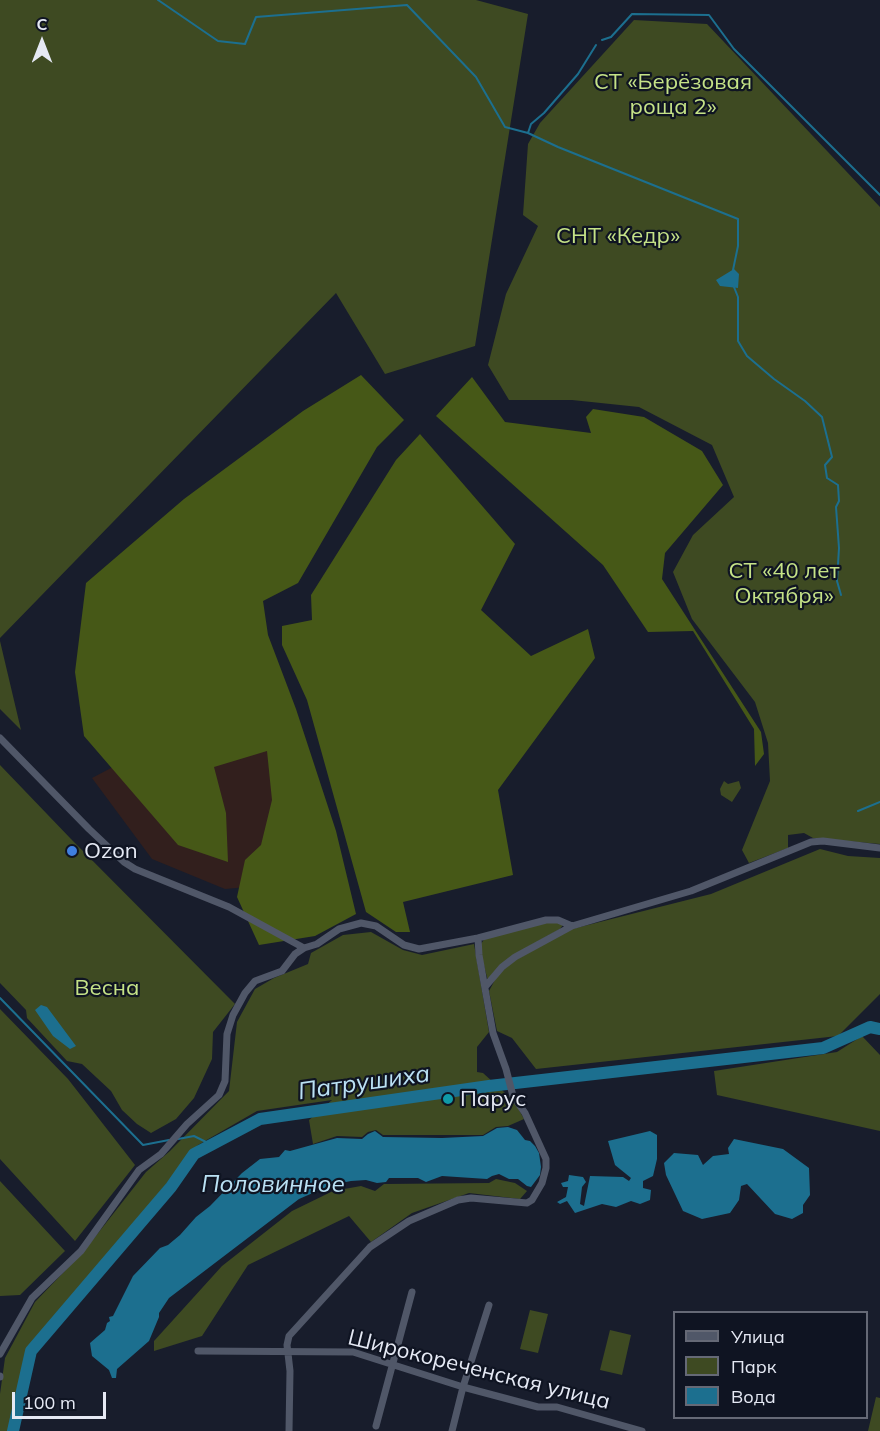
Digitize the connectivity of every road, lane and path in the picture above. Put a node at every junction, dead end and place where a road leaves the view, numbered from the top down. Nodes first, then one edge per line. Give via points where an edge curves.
1 (0, 738) edge
2 (880, 848) edge
3 (572, 926) junction
4 (478, 938) junction
5 (304, 948) junction
6 (485, 987) junction
7 (412, 1292) dead end
8 (489, 1305) dead end
9 (198, 1350) dead end
10 (287, 1350) junction
11 (0, 1354) edge
12 (393, 1363) junction
13 (463, 1387) junction
14 (376, 1426) dead end
15 (289, 1431) edge
16 (452, 1431) edge
17 (642, 1431) edge

1 - 5 street via 124,862 229,907
2 - 3 street via 811,842 691,891
3 - 4 street via 546,920
3 - 6 street via 514,957
4 - 5 street via 419,949 404,945 376,926 361,923 339,929
4 - 6 street
5 - 11 street via 282,971 255,981 245,993 227,1034 225,1081 219,1095 139,1170 81,1251 32,1298
6 - 10 street via 493,1033 512,1091 546,1159 542,1183 527,1203 471,1198 409,1221 370,1247 289,1336
7 - 12 street
8 - 13 street
9 - 10 street, Широкореченская улица
10 - 12 street, Широкореченская улица via 353,1352
10 - 15 street
12 - 13 street, Широкореченская улица
12 - 14 street
13 - 16 street
13 - 17 street, Широкореченская улица via 538,1407 557,1407

